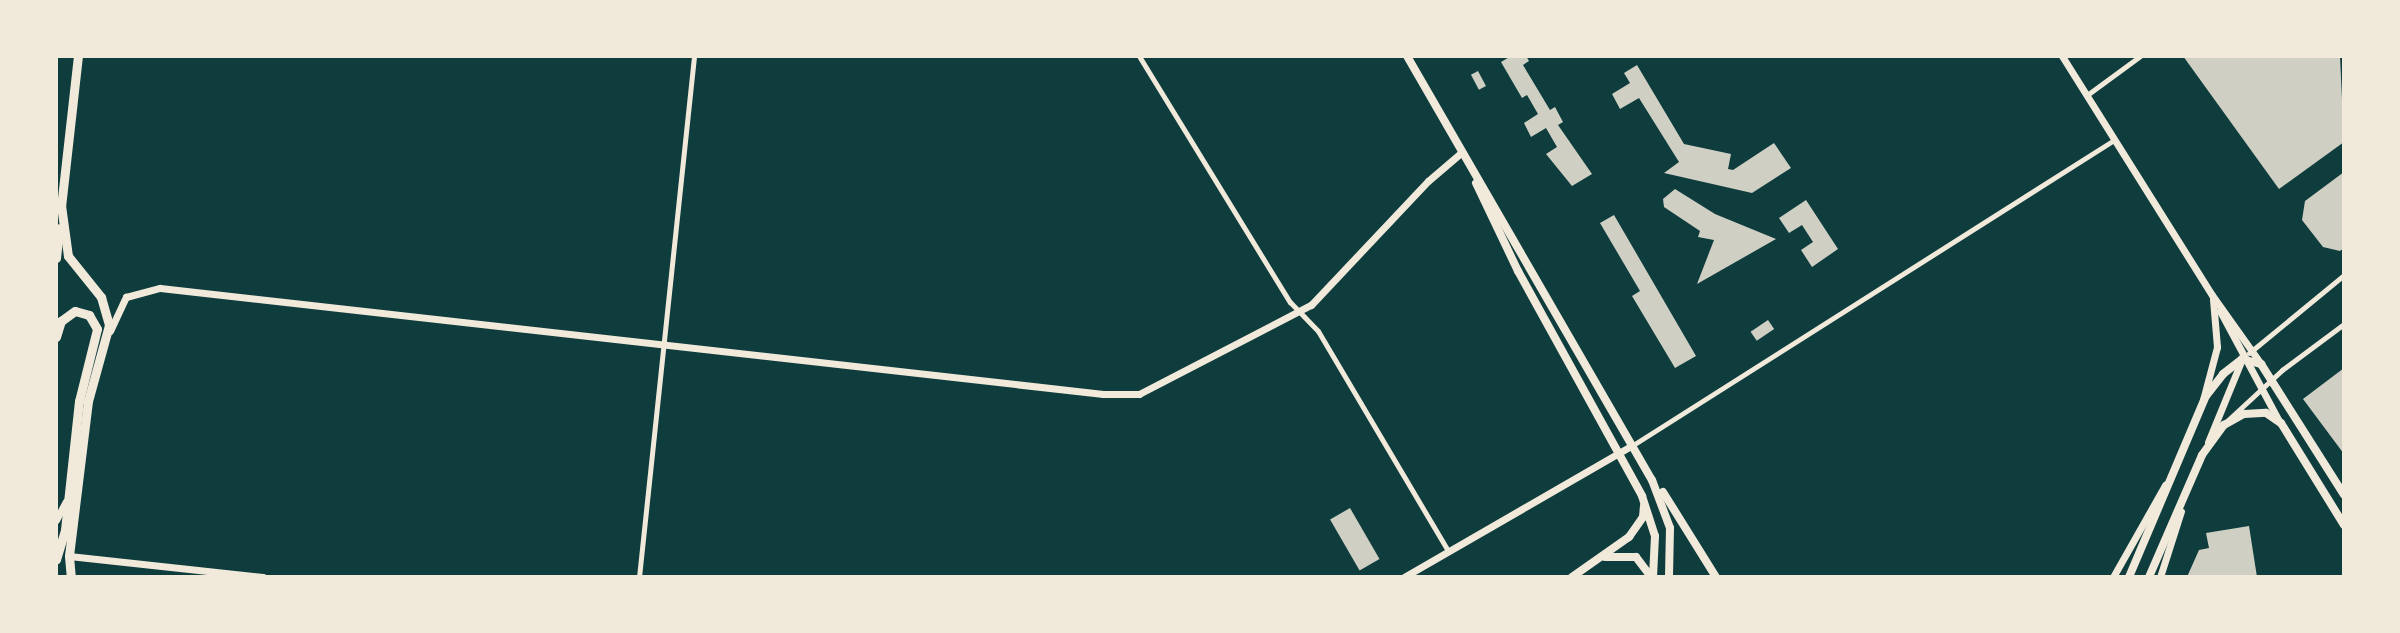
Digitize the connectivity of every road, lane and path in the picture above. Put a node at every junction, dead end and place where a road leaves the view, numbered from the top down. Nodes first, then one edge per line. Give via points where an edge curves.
1 (78, 56) edge
2 (694, 56) edge
3 (1139, 56) edge
4 (1407, 56) edge
5 (2062, 56) edge
6 (2140, 56) edge
7 (2087, 95) junction
8 (2114, 140) junction
9 (1462, 152) junction
10 (61, 205) junction
11 (56, 258) edge
12 (2344, 275) edge
13 (2212, 295) junction
14 (1299, 311) junction
15 (2344, 324) edge
16 (56, 337) edge
17 (108, 338) junction
18 (2244, 340) junction
19 (662, 344) junction
20 (2252, 351) junction
21 (2242, 359) junction
22 (2261, 364) junction
23 (2271, 380) junction
24 (2260, 389) junction
25 (2201, 406) junction
26 (2280, 424) junction
27 (2224, 425) junction
28 (1633, 445) junction
29 (1621, 452) junction
30 (2202, 455) junction
31 (2175, 470) junction
32 (2191, 481) junction
33 (69, 494) junction
34 (2344, 495) edge
35 (1642, 496) junction
36 (56, 520) edge
37 (2344, 525) edge
38 (1448, 551) junction
39 (69, 556) junction
40 (56, 560) edge
41 (1596, 561) junction
42 (71, 577) edge
43 (262, 577) edge
44 (639, 577) edge
45 (1404, 577) edge
46 (1573, 577) edge
47 (1580, 577) edge
48 (1652, 577) edge
49 (1669, 577) edge
50 (1716, 577) edge
51 (2113, 577) edge
52 (2129, 577) edge
53 (2149, 577) edge
54 (2160, 577) edge

1 - 10 main road
2 - 19 street
3 - 14 street
4 - 9 main road
5 - 7 street
6 - 7 street
7 - 8 street
8 - 13 street
8 - 28 street
9 - 14 street via 1427,181 1314,301
9 - 28 main road
9 - 29 main road via 1518,271
10 - 11 main road
10 - 17 main road via 68,256 106,307
12 - 20 street
13 - 18 street
13 - 21 street
13 - 25 street via 2217,347
14 - 19 street via 1156,388 1129,394
14 - 38 street via 1318,331
15 - 23 street
16 - 33 main road via 61,321 75,312 89,315 97,329 79,401
17 - 19 street via 126,297 160,288
17 - 39 main road via 88,401
18 - 20 street
18 - 21 street
19 - 44 street
20 - 21 street
20 - 22 street
21 - 22 main road
21 - 24 street
21 - 25 main road via 2223,374
21 - 30 street
22 - 23 main road
23 - 24 street
23 - 34 main road
24 - 26 street
24 - 27 street
25 - 31 main road
26 - 27 main road via 2259,411
26 - 37 main road
27 - 30 main road
28 - 29 street
28 - 49 main road via 1669,522
28 - 50 main road
29 - 35 main road
29 - 38 street
30 - 32 main road
31 - 51 street
31 - 52 main road
32 - 53 main road
32 - 54 street
33 - 36 street
33 - 40 main road
35 - 41 main road via 1644,512 1639,526
35 - 48 main road via 1655,536
38 - 45 street
39 - 42 main road
39 - 43 street
41 - 46 main road
41 - 47 main road
41 - 48 main road via 1631,555 1641,560

